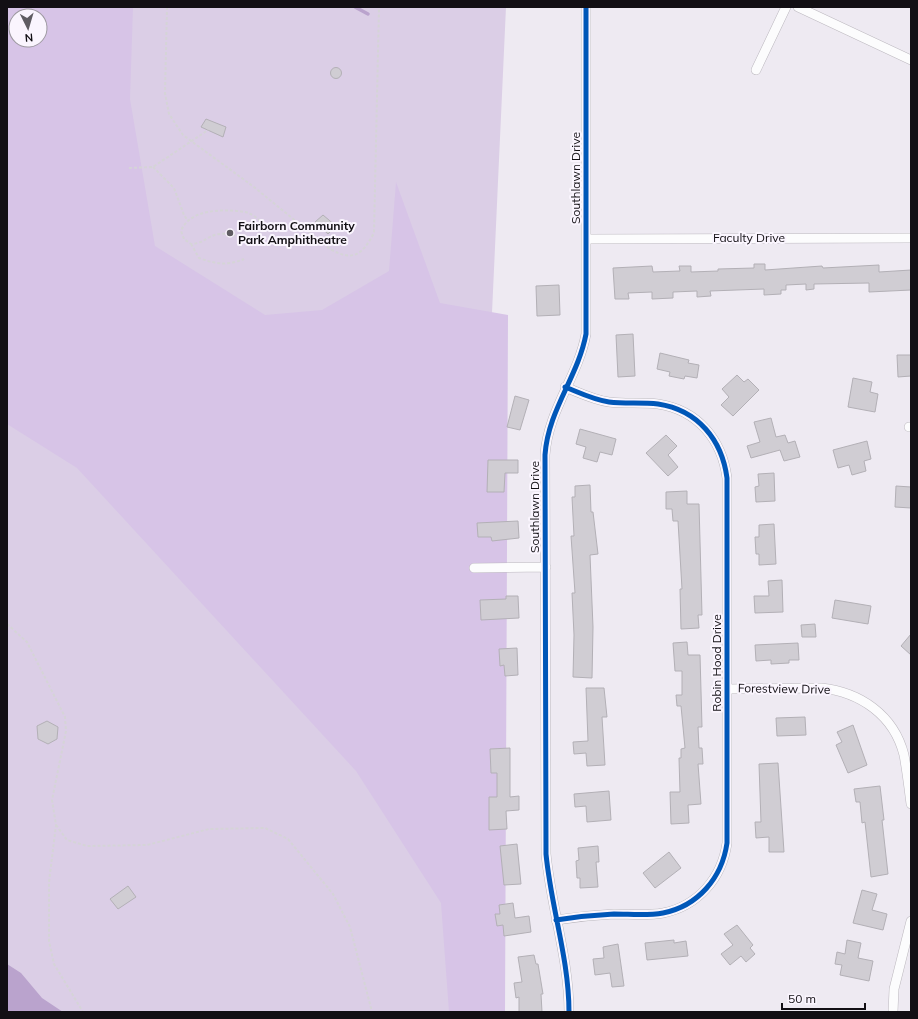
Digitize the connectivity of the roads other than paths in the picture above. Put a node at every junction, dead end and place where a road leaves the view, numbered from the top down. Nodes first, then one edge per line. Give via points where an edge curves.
1 (586, 7) edge
2 (786, 7) edge
3 (798, 7) edge
4 (911, 60) edge
5 (756, 70) dead end
6 (911, 238) edge
7 (587, 239) junction
8 (565, 387) junction
9 (546, 567) junction
10 (474, 568) dead end
11 (728, 689) junction
12 (911, 804) edge
13 (556, 920) junction
14 (911, 922) edge
15 (569, 1012) edge
16 (893, 1012) edge

1 - 7 street, Southlawn Drive
2 - 5 street
3 - 4 street
6 - 7 street, Faculty Drive
7 - 8 street, Southlawn Drive via 586,334 580,356
8 - 9 street, Southlawn Drive via 551,420 546,444
8 - 11 street, Robin Hood Drive via 608,402 656,404 675,408 700,422 717,443 727,478
9 - 10 street
9 - 13 street, Southlawn Drive via 546,854
11 - 12 street, Forestview Drive via 821,688 843,692 864,700 887,720 897,737 904,756
11 - 13 street, Robin Hood Drive via 727,843 722,863 712,882 698,897 687,904 661,913 612,914
13 - 15 street, Southlawn Drive via 565,966
14 - 16 street via 894,989

